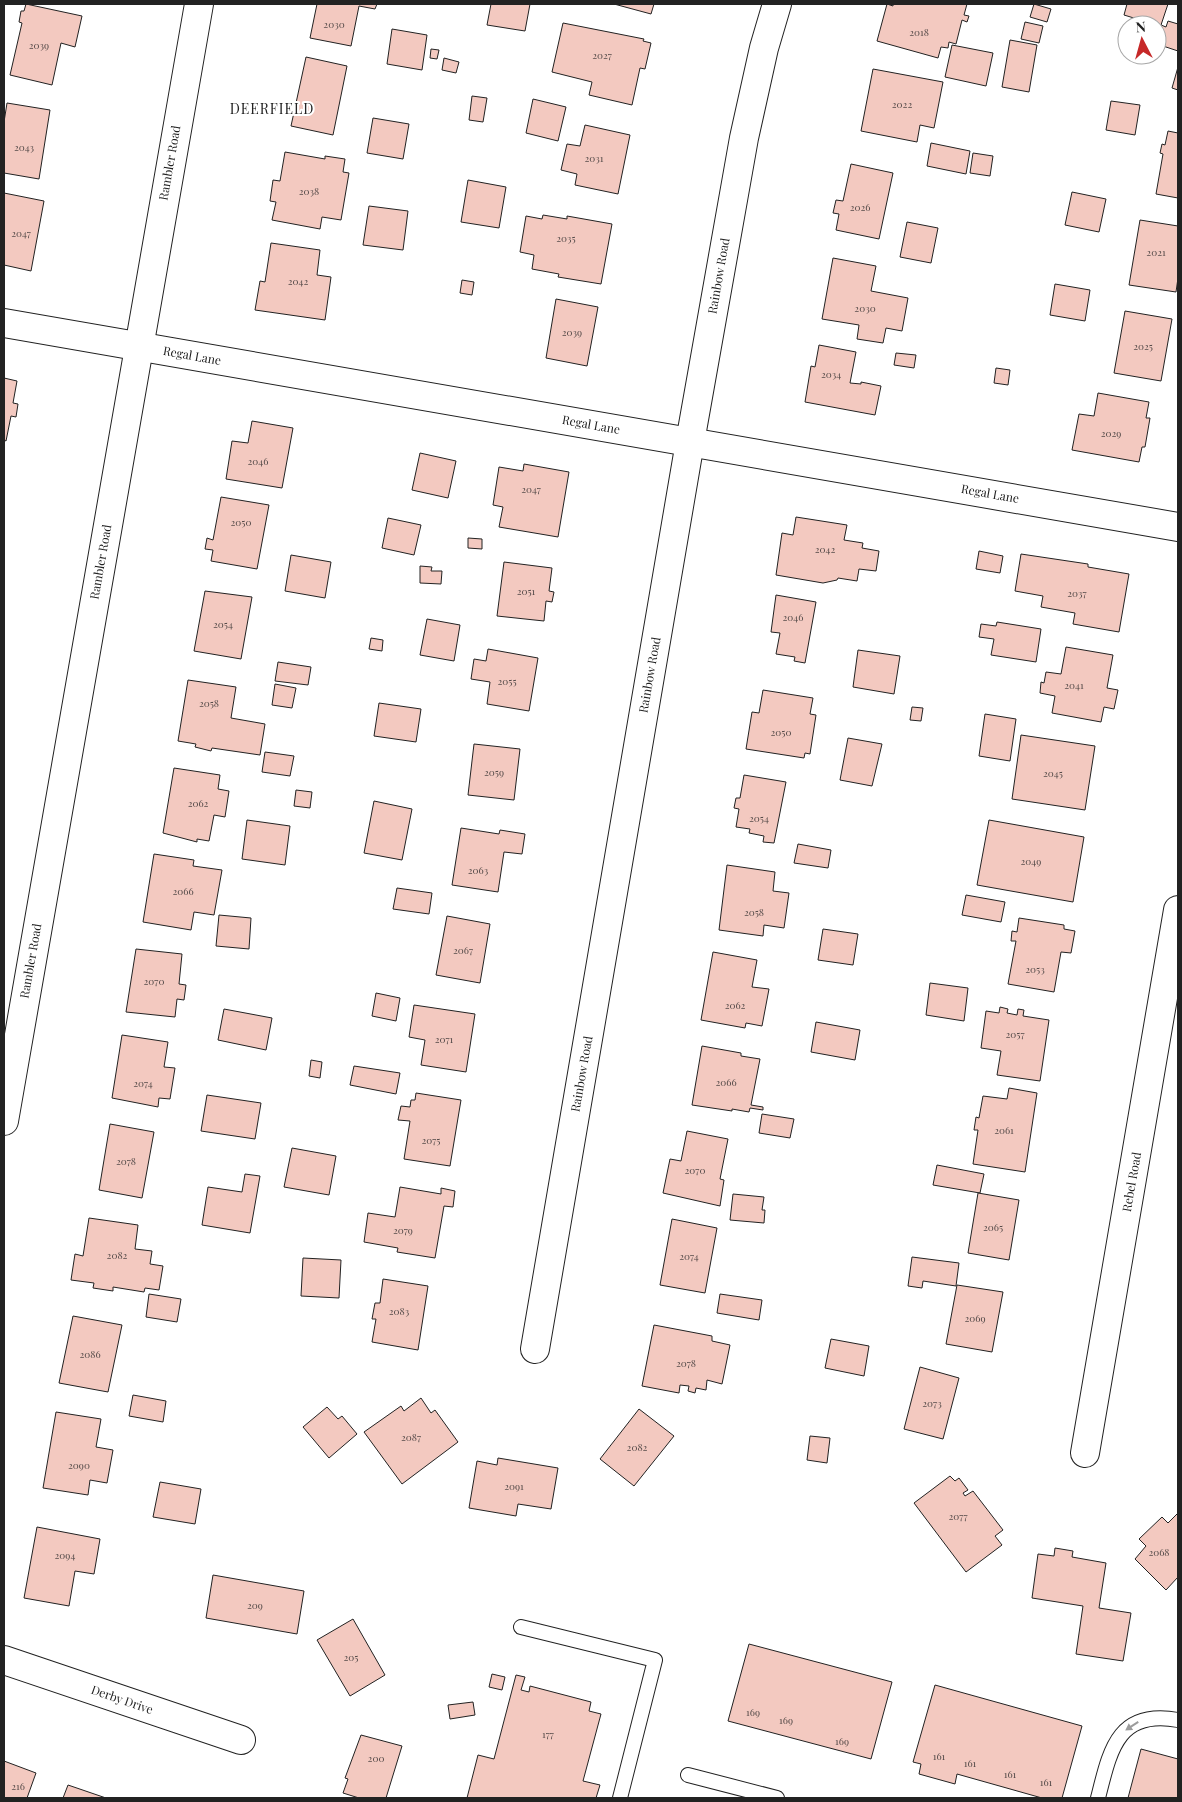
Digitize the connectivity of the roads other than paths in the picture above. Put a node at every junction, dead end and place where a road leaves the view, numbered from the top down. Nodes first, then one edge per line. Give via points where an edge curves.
1 (199, 4) edge
2 (777, 4) edge
3 (4, 323) edge
4 (138, 347) junction
5 (690, 442) junction
6 (1178, 527) edge
7 (1178, 910) edge
8 (4, 1121) edge
9 (535, 1349) dead end
10 (1085, 1454) dead end
11 (521, 1627) dead end
12 (4, 1660) edge
13 (1178, 1720) edge
14 (241, 1740) dead end
15 (688, 1775) dead end
16 (620, 1798) edge
17 (777, 1798) edge
18 (1098, 1798) edge

1 - 4 street, Rambler Road
2 - 5 street, Rainbow Road via 744,138
3 - 4 street, Regal Lane
4 - 5 street, Regal Lane
4 - 8 street, Rambler Road
5 - 6 street, Regal Lane
5 - 9 street, Rainbow Road
7 - 10 street, Rebel Road
11 - 16 lane via 655,1660
12 - 14 street, Derby Drive
13 -> 18 lane via 1149,1718 1132,1724 1117,1738
15 - 17 lane

